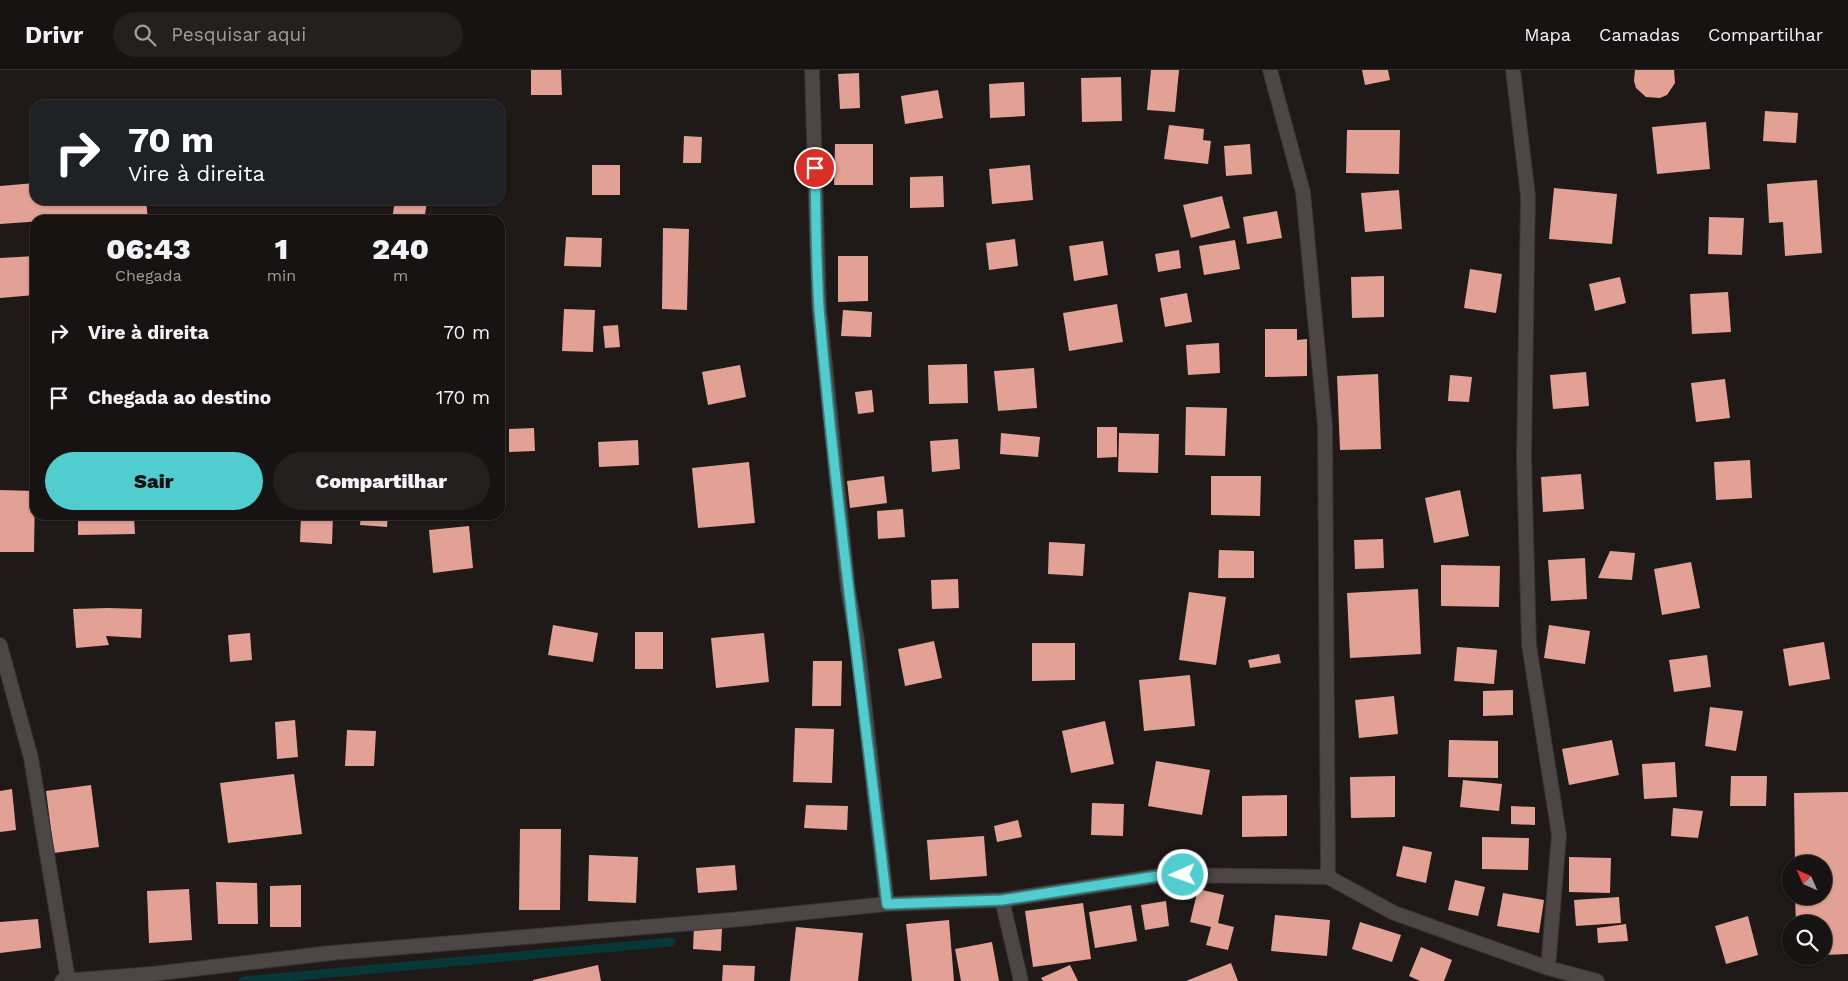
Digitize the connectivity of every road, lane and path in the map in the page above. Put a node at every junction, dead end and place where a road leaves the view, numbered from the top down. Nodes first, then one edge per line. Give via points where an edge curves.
1 (812, 70) edge
2 (1270, 70) edge
3 (1512, 70) edge
4 (0, 645) edge
5 (1328, 877) junction
6 (1002, 900) junction
7 (887, 904) junction
8 (1548, 968) junction
9 (1582, 978) edge
10 (65, 980) edge
11 (1021, 981) edge
12 (1597, 981) edge

1 - 7 street via 819,306 848,589
2 - 5 street via 1302,192 1325,426
3 - 8 street via 1528,196 1524,458 1529,645 1559,835
4 - 10 street via 31,758
5 - 6 street via 1165,875
5 - 8 street via 1394,913
6 - 7 street
6 - 11 street
7 - 10 street
8 - 9 street
9 - 12 street

